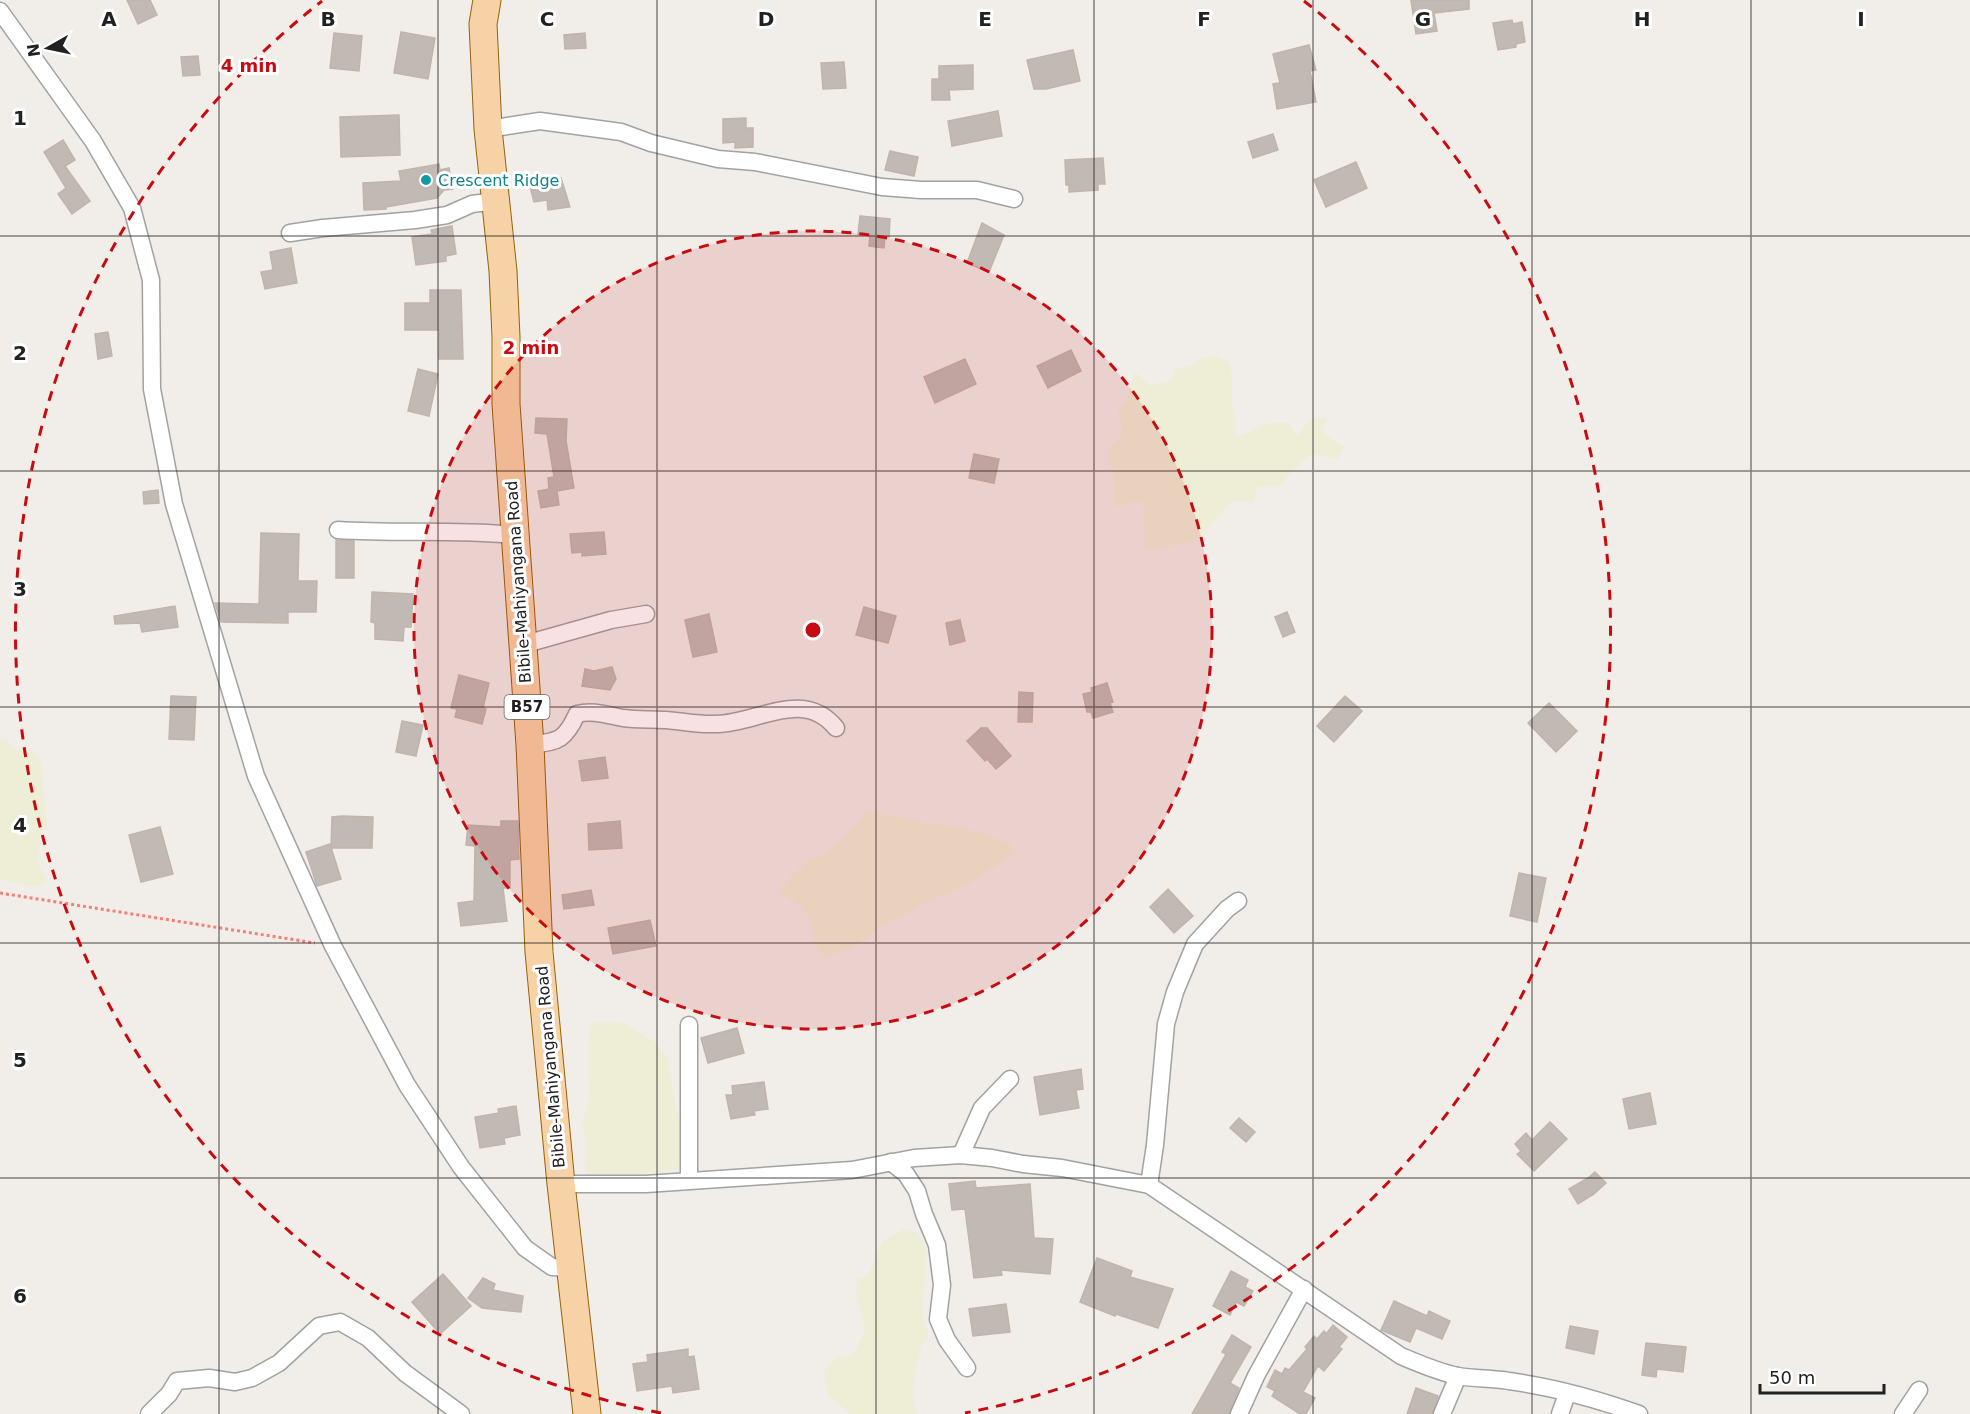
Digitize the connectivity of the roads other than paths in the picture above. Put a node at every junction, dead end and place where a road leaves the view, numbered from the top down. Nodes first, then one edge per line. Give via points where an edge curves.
1 (487, 0) edge
2 (0, 11) edge
3 (488, 129) junction
4 (1014, 199) dead end
5 (496, 201) junction
6 (290, 233) dead end
7 (338, 530) dead end
8 (514, 535) junction
9 (646, 614) dead end
10 (522, 645) junction
11 (836, 728) dead end
12 (530, 745) junction
13 (1238, 901) dead end
14 (689, 1025) dead end
15 (1010, 1080) dead end
16 (961, 1155) junction
17 (891, 1162) junction
18 (689, 1180) junction
19 (561, 1184) junction
20 (1149, 1185) junction
21 (570, 1268) junction
22 (1304, 1289) junction
23 (967, 1368) dead end
24 (1458, 1376) junction
25 (1919, 1390) dead end
26 (1567, 1394) junction
27 (149, 1414) edge
28 (461, 1414) edge
29 (587, 1414) edge
30 (1239, 1414) edge
31 (1442, 1414) edge
32 (1560, 1414) edge
33 (1639, 1414) edge
34 (1903, 1414) edge

1 - 3 main road, Bibile-Mahiyangana Road / B57 via 483,24
2 - 21 street via 93,141 132,208 151,280 152,389 174,504 256,776 333,946 407,1084 460,1167 525,1248 552,1267
3 - 4 street via 540,121 621,132 718,159 755,162 882,187 977,190
3 - 5 main road, Bibile-Mahiyangana Road / B57
5 - 6 street via 415,220
5 - 8 main road, Bibile-Mahiyangana Road / B57 via 503,271
7 - 8 street
8 - 10 main road, Bibile-Mahiyangana Road / B57
9 - 10 street
10 - 12 main road, Bibile-Mahiyangana Road / B57
11 - 12 street via 818,712 784,708 717,724 587,712 578,714 559,741
12 - 19 main road, Bibile-Mahiyangana Road / B57 via 539,952
13 - 20 street via 1195,944 1175,992 1166,1024
14 - 18 street
15 - 16 street via 981,1108
16 - 17 street
16 - 20 street via 1062,1168
17 - 18 street via 852,1170
17 - 23 street via 906,1174 917,1191 937,1245 942,1285 938,1319
18 - 19 street
19 - 21 main road, Bibile-Mahiyangana Road / B57
20 - 22 street
21 - 29 main road, Bibile-Mahiyangana Road / B57
22 - 24 street via 1401,1356
22 - 30 street
24 - 26 street via 1508,1381
24 - 31 street
25 - 34 street
26 - 32 street
26 - 33 street
27 - 28 street via 170,1394 177,1381 209,1378 235,1382 252,1378 279,1363 319,1326 340,1322 368,1338 405,1373

